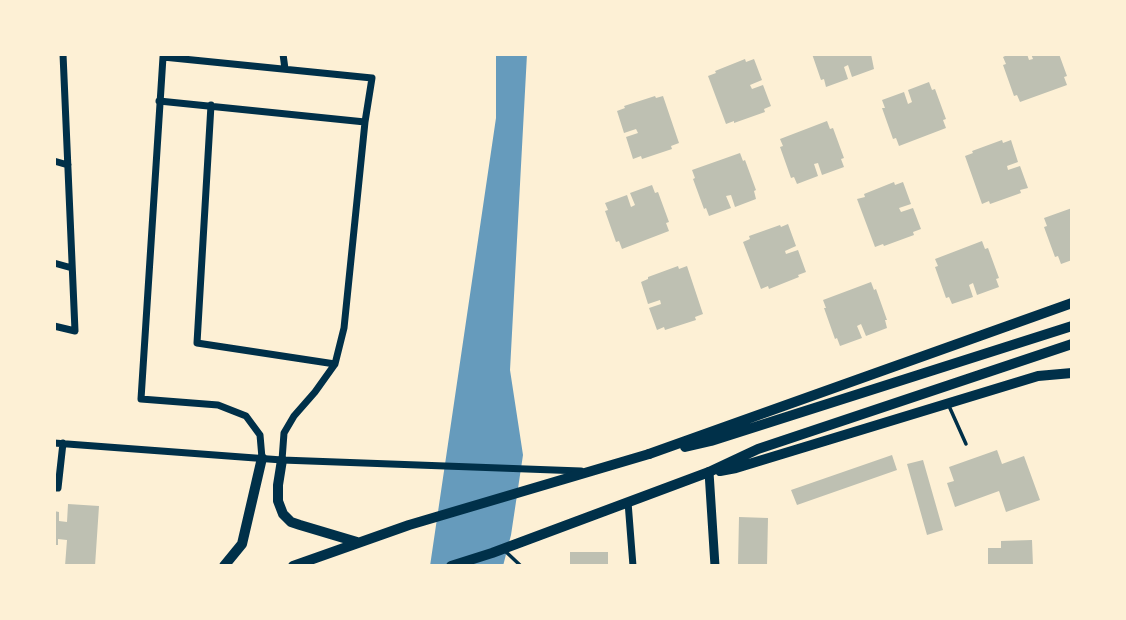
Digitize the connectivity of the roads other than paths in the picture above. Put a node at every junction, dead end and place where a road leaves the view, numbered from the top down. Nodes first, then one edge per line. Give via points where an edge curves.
1 (63, 54) edge
2 (283, 54) edge
3 (59, 65) edge
4 (285, 69) junction
5 (159, 101) junction
6 (211, 105) junction
7 (365, 122) junction
8 (54, 161) edge
9 (68, 165) junction
10 (54, 263) edge
11 (72, 268) junction
12 (1072, 303) edge
13 (54, 326) edge
14 (1072, 326) edge
15 (1072, 344) edge
16 (335, 364) junction
17 (1072, 373) edge
18 (948, 404) junction
19 (54, 443) edge
20 (63, 443) junction
21 (965, 444) dead end
22 (649, 454) junction
23 (262, 458) junction
24 (282, 460) junction
25 (592, 472) junction
26 (709, 472) junction
27 (54, 488) edge
28 (628, 502) junction
29 (357, 542) junction
30 (502, 549) junction
31 (225, 566) edge
32 (293, 566) edge
33 (451, 566) edge
34 (521, 566) edge
35 (634, 566) edge
36 (715, 566) edge

1 - 3 street
2 - 4 street
3 - 9 street
4 - 5 street via 163,57
4 - 7 street via 372,78
5 - 6 street
5 - 23 street via 141,398 218,405 246,416 260,435
6 - 7 street
6 - 16 street via 197,343
7 - 16 street via 344,328
8 - 9 street
9 - 11 street
10 - 11 street
11 - 13 street via 75,331
12 - 22 main road
14 - 22 main road via 711,441
15 - 26 main road via 758,449
16 - 24 street via 284,433
17 - 18 main road via 1038,376
18 - 21 lane
18 - 26 main road via 736,468
19 - 20 street
20 - 23 street
20 - 27 street via 58,488
22 - 25 main road
23 - 24 street
23 - 31 main road via 242,544
24 - 25 street
24 - 29 main road via 278,493 283,514 291,522
25 - 29 main road
26 - 28 main road
26 - 36 street
28 - 30 main road
28 - 35 street
29 - 32 main road
30 - 33 main road
30 - 34 lane

